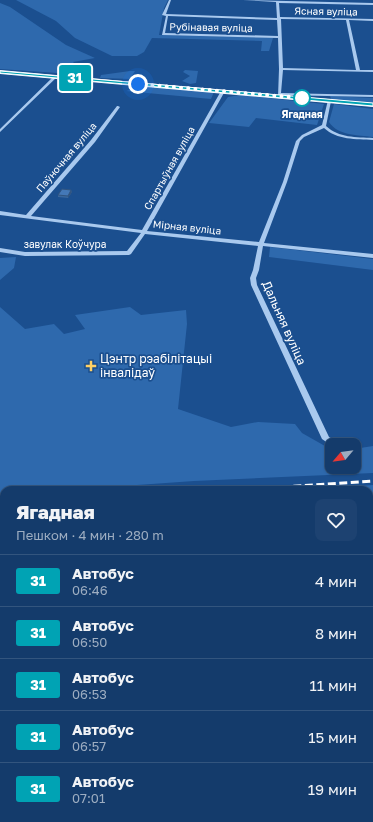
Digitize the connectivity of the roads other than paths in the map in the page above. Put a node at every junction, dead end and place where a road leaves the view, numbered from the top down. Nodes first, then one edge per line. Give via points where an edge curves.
1 (170, 0) edge
2 (244, 0) edge
3 (277, 1) edge
4 (373, 4) edge
5 (167, 16) junction
6 (279, 18) junction
7 (347, 19) junction
8 (373, 20) edge
9 (279, 37) junction
10 (280, 69) junction
11 (358, 70) junction
12 (373, 71) edge
13 (0, 72) edge
14 (55, 77) junction
15 (222, 91) junction
16 (279, 95) junction
17 (373, 96) edge
18 (328, 98) junction
19 (373, 105) edge
20 (118, 107) dead end
21 (324, 126) junction
22 (0, 131) edge
23 (373, 139) edge
24 (0, 213) edge
25 (27, 217) junction
26 (144, 232) junction
27 (261, 244) junction
28 (0, 250) edge
29 (129, 253) joint
30 (373, 256) edge
31 (326, 438) edge

1 - 5 street via 164,15
2 - 3 street
3 - 4 street
3 - 6 street
5 - 6 street, Ясная вуліца
5 - 9 street, Рубінавая вуліца via 162,34
6 - 7 street, Ясная вуліца
6 - 9 street
7 - 8 street, Ясная вуліца
7 - 11 street
9 - 10 street
10 - 11 street
10 - 16 street
11 - 12 street
13 - 14 main road
14 - 15 main road
14 - 22 street
15 - 16 main road
15 - 26 street, Спартыўная вуліца
16 - 18 main road
17 - 18 street
18 - 19 main road
18 - 21 street
20 - 25 street, Паўночная вуліца via 93,141
21 - 23 street via 341,136
21 - 27 street, Дальняя вуліца via 298,141
24 - 25 street, Мірная вуліца
25 - 26 street, Мірная вуліца
26 - 27 street, Мірная вуліца
26 - 29 street, Спартыўная вуліца
27 - 30 street, Мірная вуліца
27 - 31 street, Дальняя вуліца via 253,278 254,285
28 - 29 street, завулак Коўчура via 25,254

